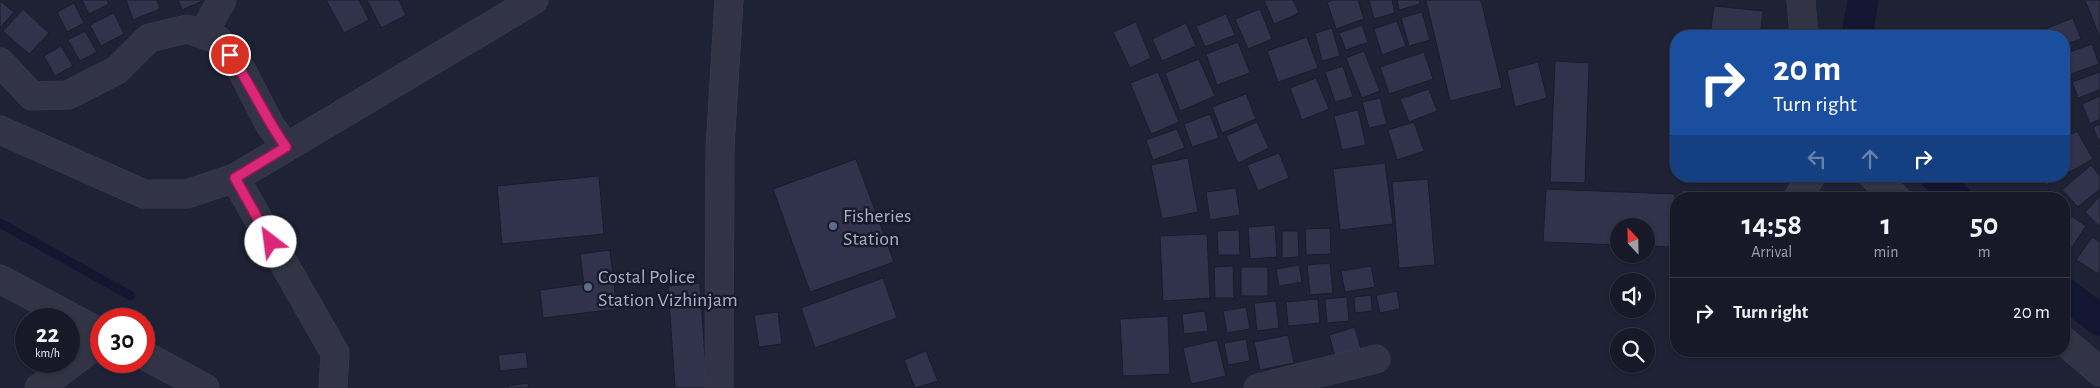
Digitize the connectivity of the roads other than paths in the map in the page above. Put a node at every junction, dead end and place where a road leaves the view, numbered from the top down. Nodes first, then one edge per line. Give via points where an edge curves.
1 (222, 0) edge
2 (534, 0) edge
3 (729, 0) edge
4 (1801, 0) edge
5 (1804, 30) edge
6 (203, 34) junction
7 (0, 62) edge
8 (0, 130) edge
9 (286, 147) junction
10 (235, 178) junction
11 (1879, 182) edge
12 (1889, 192) edge
13 (0, 279) edge
14 (90, 327) edge
15 (2070, 346) edge
16 (90, 349) edge
17 (1376, 359) dead end
18 (155, 361) edge
19 (2100, 372) edge
20 (39, 388) edge
21 (205, 388) edge
22 (333, 388) edge
23 (719, 388) edge
24 (1258, 388) edge

1 - 6 street
2 - 9 street
3 - 23 street via 720,148
4 - 5 street
6 - 7 street via 188,29 149,38 117,70 68,95 32,96
6 - 9 street via 217,39 242,71 270,125
8 - 10 street via 144,194 187,194
9 - 10 street
10 - 22 street via 335,353
11 - 12 street
13 - 14 street
15 - 19 street
16 - 20 street
17 - 24 street
18 - 21 street

